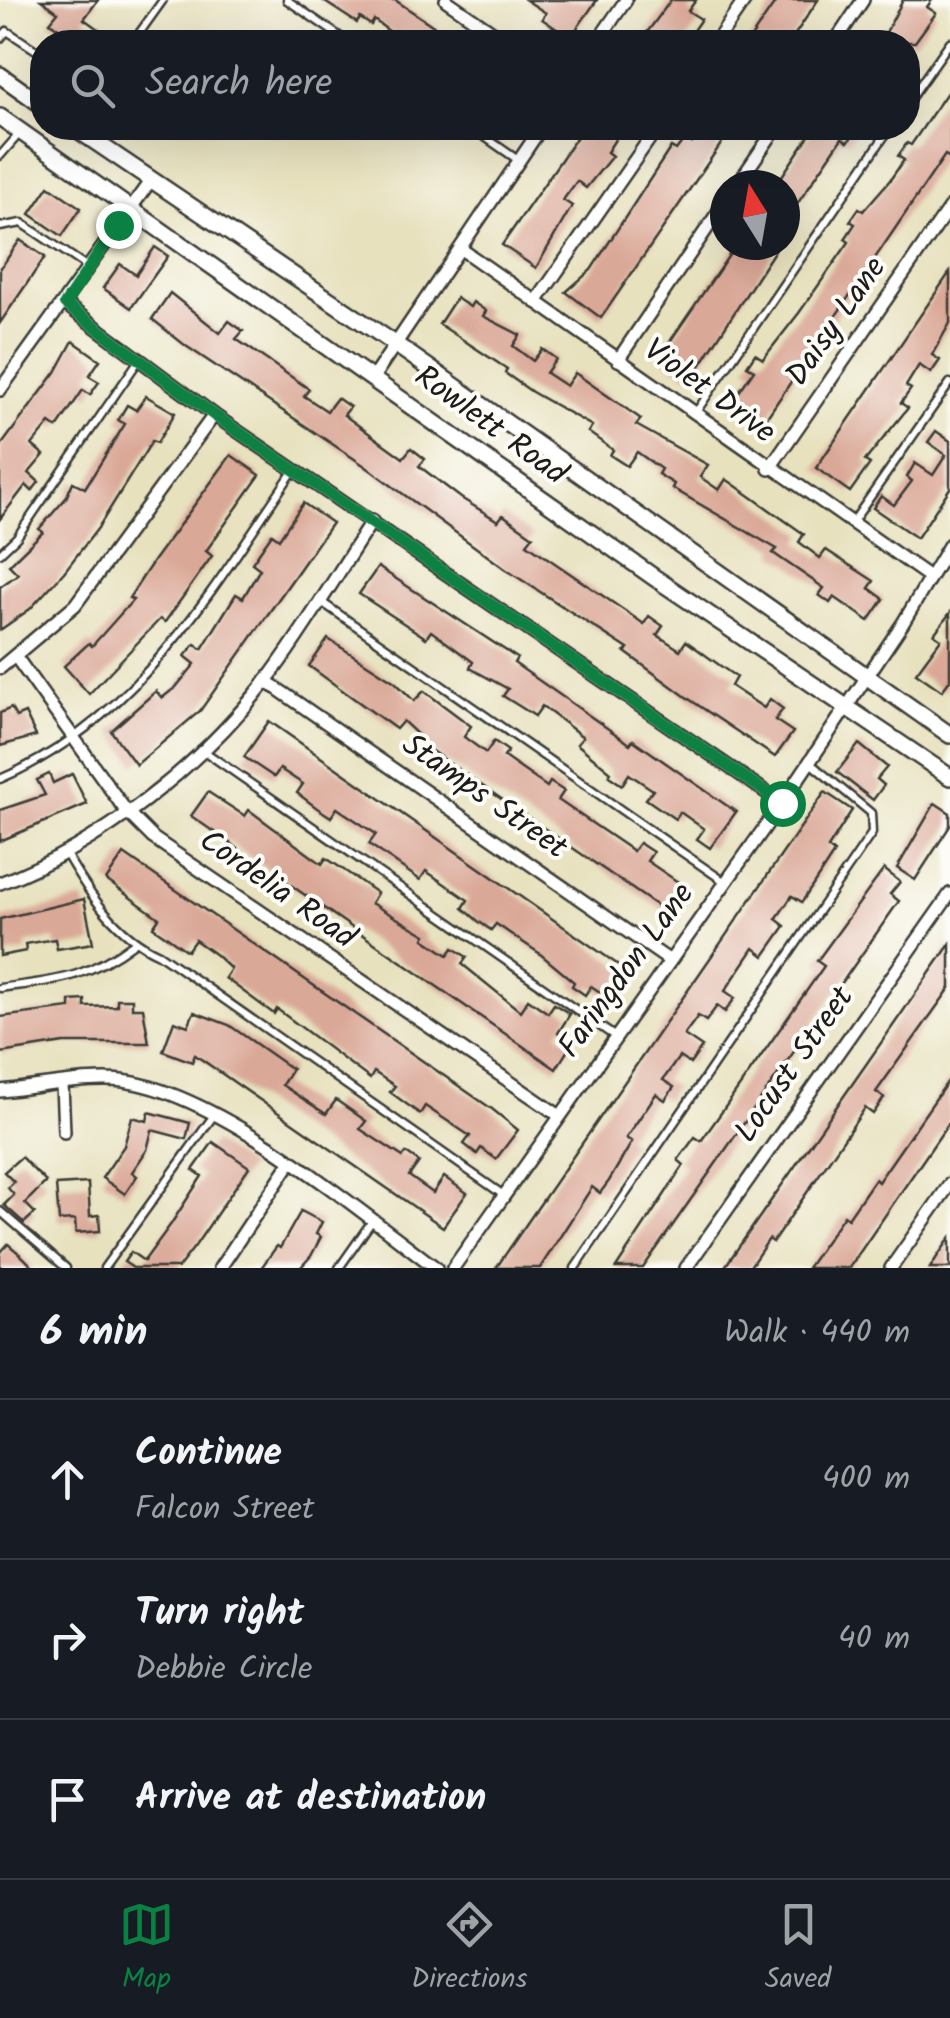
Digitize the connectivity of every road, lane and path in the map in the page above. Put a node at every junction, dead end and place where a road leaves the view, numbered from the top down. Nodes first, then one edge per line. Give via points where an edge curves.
1 (163, 0) edge
2 (287, 0) edge
3 (446, 0) edge
4 (625, 0) edge
5 (745, 0) edge
6 (863, 0) edge
7 (142, 30) edge
8 (331, 30) edge
9 (490, 30) edge
10 (606, 30) edge
11 (724, 30) edge
12 (843, 30) edge
13 (0, 39) edge
14 (950, 42) edge
15 (30, 46) edge
16 (0, 76) edge
17 (920, 85) edge
18 (30, 97) edge
19 (0, 117) edge
20 (21, 132) junction
21 (30, 138) edge
22 (33, 140) edge
23 (92, 140) edge
24 (490, 140) edge
25 (532, 140) edge
26 (649, 140) edge
27 (768, 140) edge
28 (882, 140) edge
29 (0, 156) edge
30 (519, 160) junction
31 (747, 170) edge
32 (151, 180) junction
33 (130, 207) junction
34 (950, 207) edge
35 (710, 224) edge
36 (0, 227) edge
37 (460, 249) junction
38 (88, 268) junction
39 (536, 302) junction
40 (65, 304) junction
41 (395, 344) junction
42 (139, 359) junction
43 (618, 360) junction
44 (374, 376) junction
45 (950, 382) edge
46 (0, 390) edge
47 (694, 414) junction
48 (214, 415) junction
49 (295, 469) junction
50 (769, 469) junction
51 (372, 521) junction
52 (851, 524) junction
53 (950, 544) edge
54 (0, 553) edge
55 (928, 576) junction
56 (319, 600) junction
57 (16, 658) junction
58 (0, 668) edge
59 (865, 678) junction
60 (266, 680) junction
61 (846, 706) junction
62 (950, 735) edge
63 (74, 742) junction
64 (202, 749) junction
65 (809, 762) junction
66 (950, 777) edge
67 (0, 780) edge
68 (782, 803) junction
69 (126, 811) junction
70 (65, 852) junction
71 (726, 882) junction
72 (0, 883) edge
73 (949, 899) edge
74 (134, 943) junction
75 (670, 961) junction
76 (0, 988) edge
77 (614, 1036) junction
78 (62, 1085) junction
79 (0, 1091) edge
80 (214, 1114) junction
81 (558, 1114) junction
82 (64, 1132) dead end
83 (290, 1163) junction
84 (950, 1184) edge
85 (502, 1194) junction
86 (0, 1211) edge
87 (372, 1221) junction
88 (66, 1268) edge
89 (104, 1268) edge
90 (220, 1268) edge
91 (339, 1268) edge
92 (436, 1268) edge
93 (453, 1268) edge
94 (574, 1268) edge
95 (686, 1268) edge
96 (891, 1268) edge

1 - 7 lane
2 - 8 lane
3 - 9 street
4 - 10 street
5 - 11 street
6 - 12 street
13 - 15 lane via 7,31
14 - 17 lane
16 - 18 main road
19 - 20 main road, Rowlett Road
20 - 21 main road, Rowlett Road
20 - 29 lane
22 - 33 main road, Rowlett Road
23 - 32 main road, Rowlett Road
24 - 30 lane
25 - 30 street
26 - 39 street
27 - 31 street
28 - 47 lane
30 - 37 street
32 - 33 street
32 - 41 main road, Rowlett Road
33 - 38 street
33 - 44 main road, Rowlett Road
34 - 50 street, Daisy Lane
35 - 43 street
36 - 38 lane via 22,224
37 - 39 street, Violet Drive
37 - 41 street
38 - 40 street
39 - 43 street, Violet Drive
40 - 42 street
40 - 46 street
41 - 44 street
41 - 59 main road, Rowlett Road
42 - 48 street
42 - 54 lane via 18,537
43 - 47 street, Violet Drive
44 - 61 main road, Rowlett Road
45 - 52 lane
47 - 50 street, Violet Drive
48 - 49 street
48 - 57 street via 76,605
49 - 51 street
49 - 63 lane via 161,658
50 - 52 street, Violet Drive
51 - 56 street
51 - 68 street
52 - 55 street, Violet Drive
53 - 55 street, Faringdon Lane
55 - 59 street, Faringdon Lane
56 - 60 street
56 - 71 lane
57 - 58 street
57 - 63 street, Cordelia Road
59 - 61 street, Faringdon Lane
59 - 62 main road, Rowlett Road
60 - 64 street
60 - 75 street, Stamps Street
61 - 65 street, Faringdon Lane
61 - 66 main road, Rowlett Road
63 - 67 lane
63 - 69 street, Cordelia Road
64 - 69 street
64 - 77 lane
65 - 68 street, Faringdon Lane
65 - 94 lane via 871,814 872,833
68 - 71 street, Faringdon Lane
69 - 70 street
69 - 81 street, Cordelia Road via 231,894
70 - 72 street
70 - 74 lane via 86,890
71 - 75 street, Faringdon Lane
73 - 95 street, Locust Street
74 - 76 lane via 71,978
74 - 85 lane via 160,954
75 - 77 street, Faringdon Lane
77 - 81 street, Faringdon Lane
78 - 79 street
78 - 80 street via 108,1079 156,1088
78 - 82 street
80 - 83 street
80 - 89 lane
81 - 85 street, Faringdon Lane
83 - 87 street
83 - 90 street
84 - 96 street
85 - 93 street, Faringdon Lane
86 - 88 lane
87 - 91 lane
87 - 92 street

